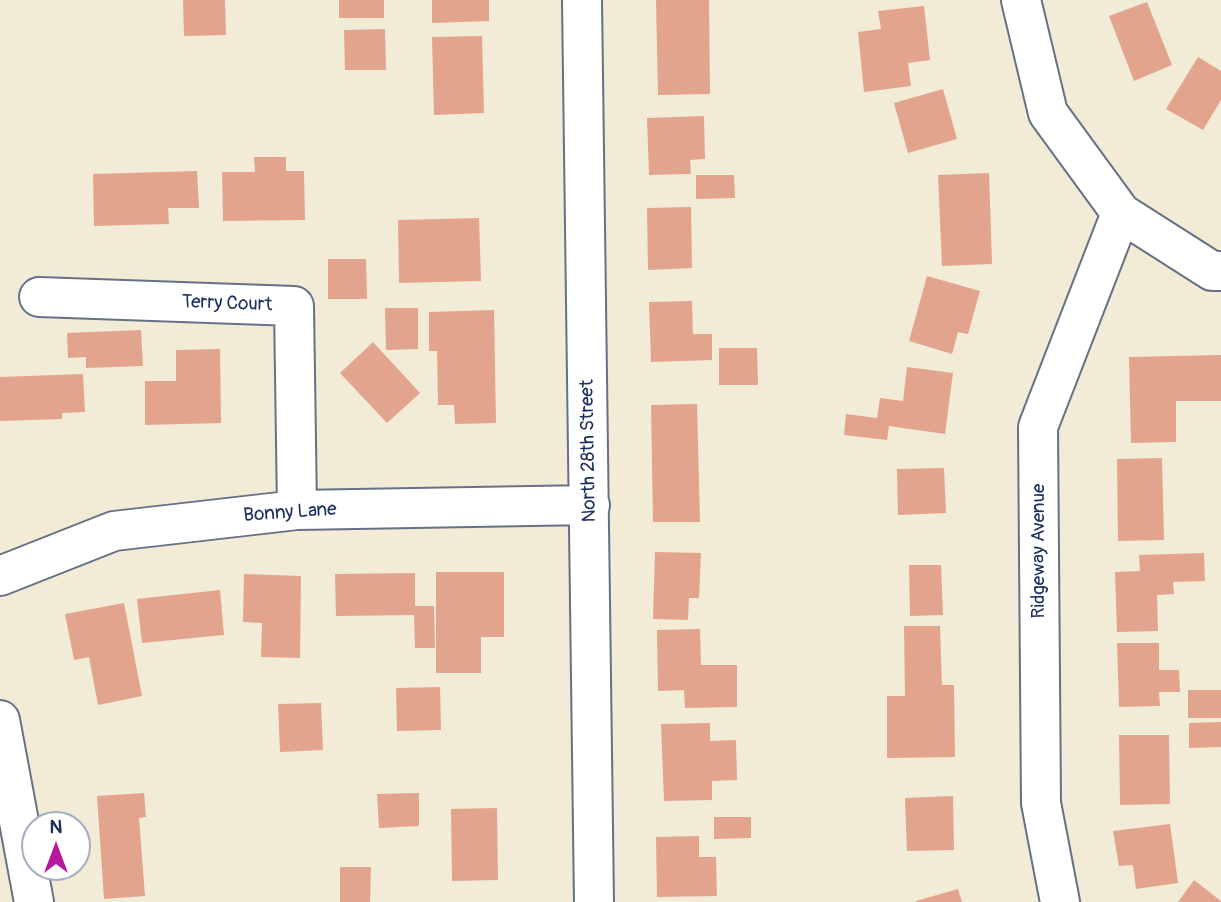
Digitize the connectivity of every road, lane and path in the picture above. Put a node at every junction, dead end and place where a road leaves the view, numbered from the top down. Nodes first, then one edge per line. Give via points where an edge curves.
1 (582, 0) edge
2 (1021, 0) edge
3 (1121, 213) junction
4 (1221, 271) edge
5 (39, 297) dead end
6 (590, 505) junction
7 (297, 510) junction
8 (0, 576) edge
9 (0, 720) edge
10 (34, 902) edge
11 (594, 902) edge
12 (1060, 902) edge

1 - 6 street, North 28th Street
2 - 3 street via 1048,113
3 - 4 street via 1212,271
3 - 12 street, Ridgeway Avenue via 1038,427 1041,803
5 - 7 street, Terry Court via 294,306
6 - 7 street, Bonny Lane
6 - 11 street, North 28th Street
7 - 8 street, Bonny Lane via 114,531
9 - 10 street

